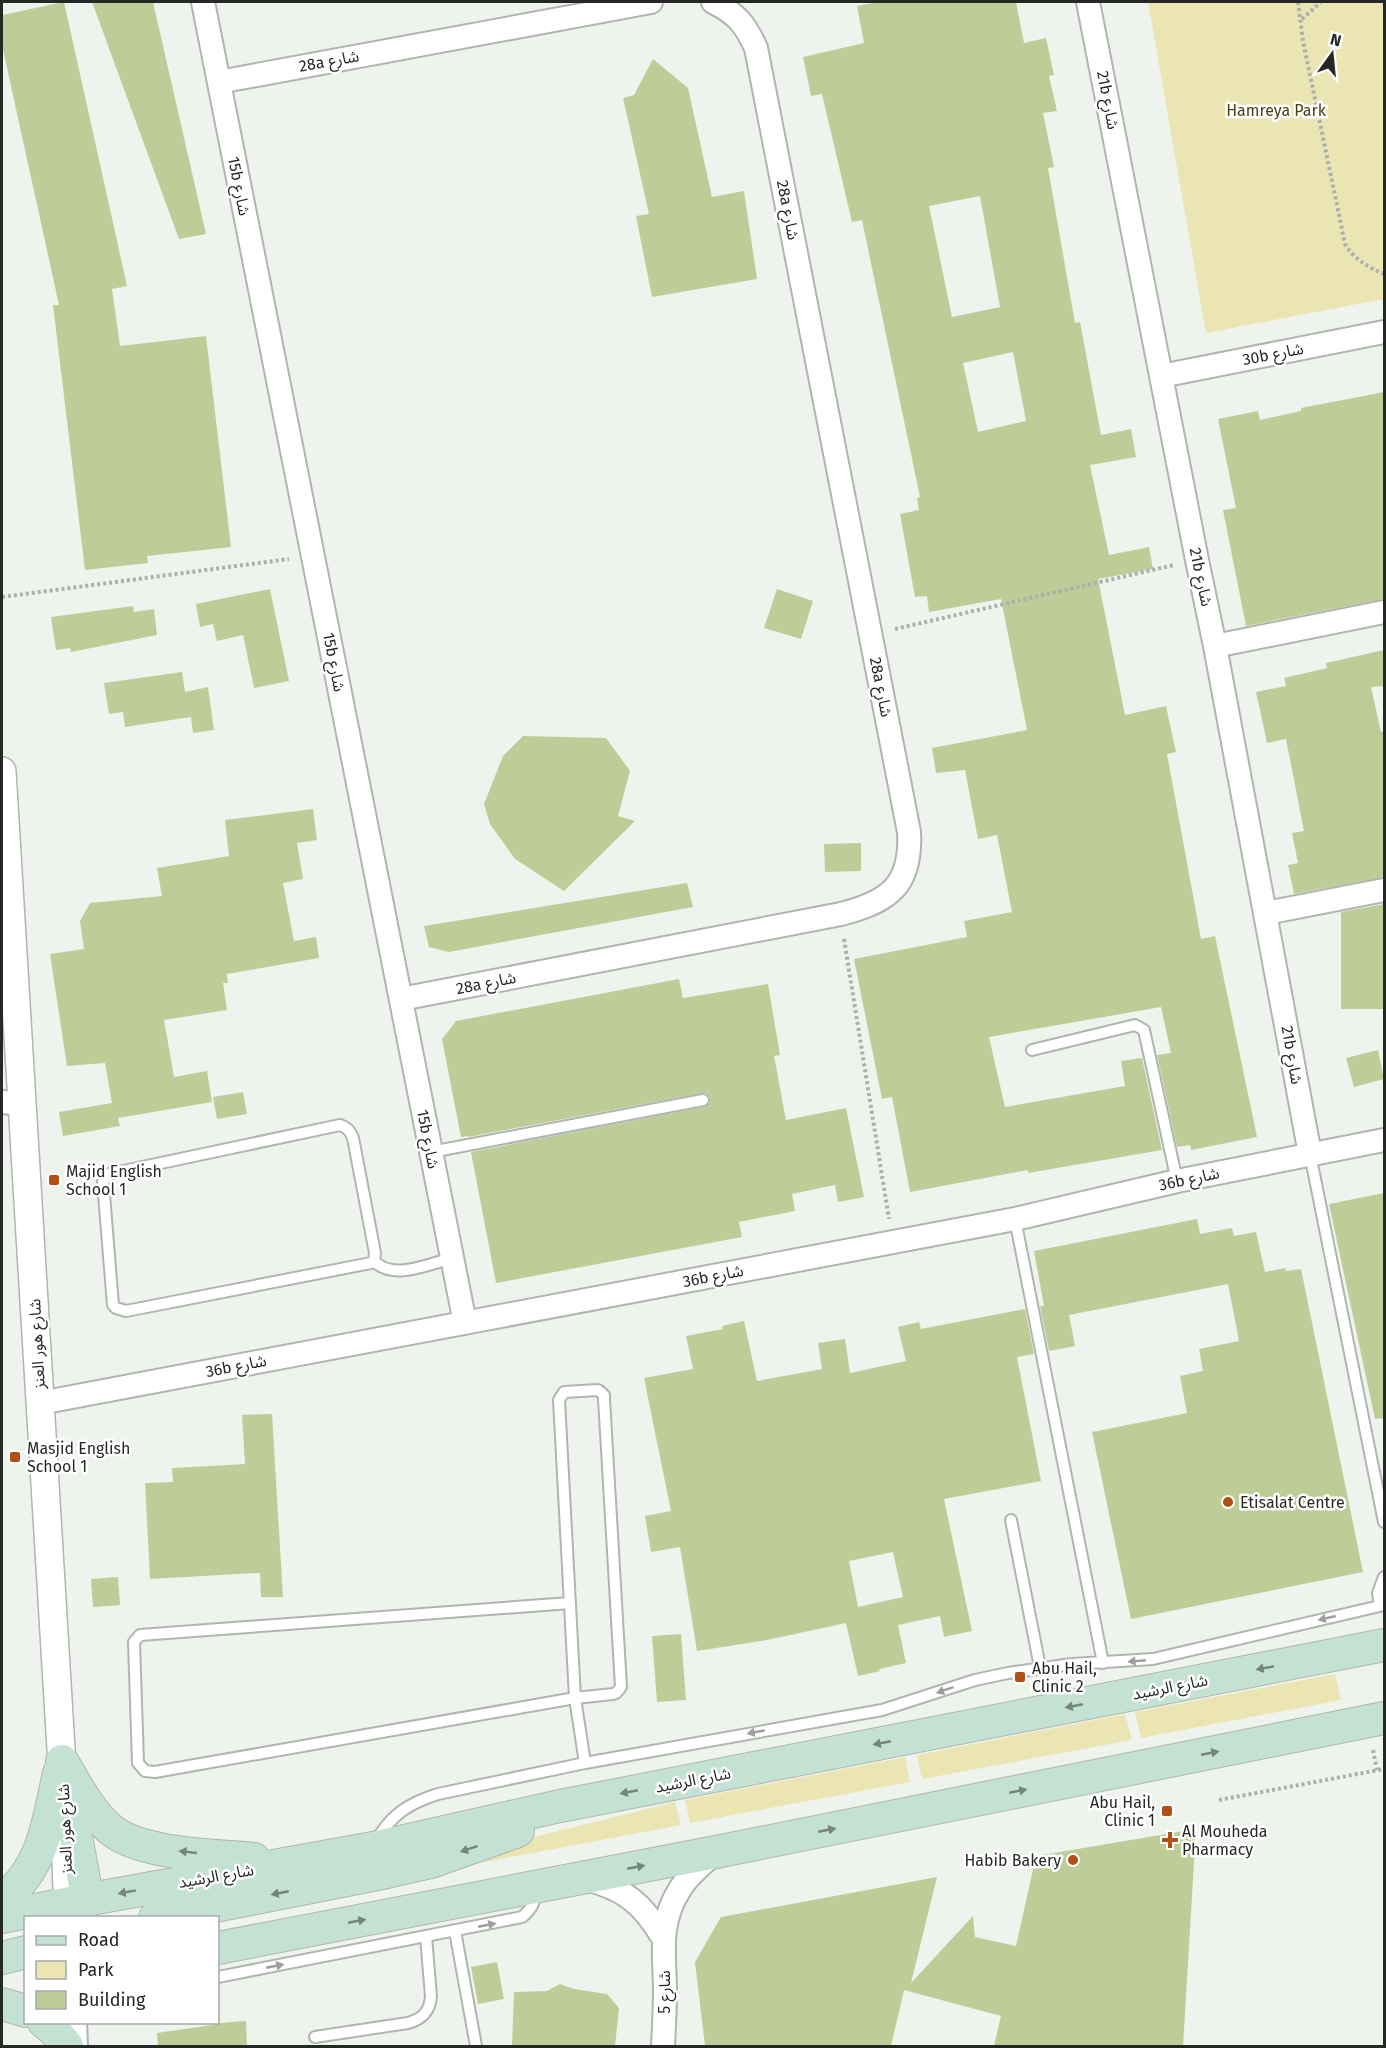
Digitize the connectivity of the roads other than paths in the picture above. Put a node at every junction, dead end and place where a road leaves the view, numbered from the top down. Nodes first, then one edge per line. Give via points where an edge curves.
1 (203, 2) edge
2 (643, 2) edge
3 (713, 2) edge
4 (1088, 2) edge
5 (219, 81) junction
6 (1384, 332) edge
7 (1161, 376) junction
8 (1384, 612) edge
9 (1215, 646) junction
10 (2, 771) edge
11 (1384, 890) edge
12 (1266, 913) junction
13 (400, 999) junction
14 (1032, 1050) dead end
15 (703, 1100) dead end
16 (12, 1103) edge
17 (1384, 1140) edge
18 (431, 1152) junction
19 (1310, 1154) junction
20 (1177, 1181) junction
21 (1015, 1219) junction
22 (452, 1258) junction
23 (374, 1260) junction
24 (465, 1323) junction
25 (40, 1403) junction
26 (1011, 1520) dead end
27 (1384, 1522) edge
28 (1384, 1577) edge
29 (570, 1603) junction
30 (1382, 1606) edge
31 (1384, 1645) edge
32 (1103, 1663) junction
33 (1041, 1667) junction
34 (575, 1698) junction
35 (1384, 1718) edge
36 (62, 1761) junction
37 (585, 1763) junction
38 (560, 1806) junction
39 (373, 1848) junction
40 (716, 1852) junction
41 (288, 1863) junction
42 (581, 1878) junction
43 (537, 1886) junction
44 (2, 1899) edge
45 (74, 1909) edge
46 (160, 1916) edge
47 (2, 1917) edge
48 (455, 1931) junction
49 (426, 1937) junction
50 (663, 1938) junction
51 (219, 1948) edge
52 (24, 1952) edge
53 (2, 1958) edge
54 (219, 1977) edge
55 (24, 1985) edge
56 (2, 1990) edge
57 (2, 2004) edge
58 (24, 2010) edge
59 (46, 2024) edge
60 (75, 2024) edge
61 (315, 2037) dead end
62 (67, 2046) edge
63 (76, 2046) edge
64 (476, 2046) edge
65 (663, 2046) edge

1 - 5 street, 15b شارع
2 - 5 street, 28a شارع
3 - 13 street, 28a شارع via 731,11 747,28 756,48 909,832 910,853 905,873 894,890 877,903 841,914
4 - 7 street, 21b شارع
5 - 13 street, 15b شارع
6 - 7 street, 30b شارع
7 - 9 street, 21b شارع
8 - 9 street
9 - 12 street, 21b شارع
10 - 16 street, شارع هور العنز
11 - 12 street
12 - 19 street, 21b شارع
13 - 18 street, 15b شارع
14 - 20 lane via 1135,1025 1144,1030
15 - 18 lane
16 - 25 street, شارع هور العنز
17 - 19 street, 36b شارع
18 - 22 street, 15b شارع
19 - 20 street, 36b شارع
19 - 27 lane
20 - 21 street, 36b شارع
21 - 24 street, 36b شارع
21 - 32 lane
22 - 23 lane via 399,1271 383,1268
22 - 24 street, 15b شارع
23 - 23 lane via 353,1138 340,1125 114,1172 103,1182 112,1300 121,1311
24 - 25 street, 36b شارع
25 - 36 street, شارع هور العنز
26 - 33 lane
28 - 30 lane via 1378,1593
29 - 34 lane
29 - 34 lane via 558,1400 564,1392 598,1390 604,1399 621,1687 616,1693
29 - 34 lane via 140,1635 134,1642 138,1763 145,1771 155,1772
30 -> 32 lane via 1153,1659
31 -> 38 main road, شارع الرشيد
32 - 33 lane
33 -> 37 lane via 975,1680 882,1710
34 - 37 lane
40 -> 35 main road
41 -> 36 main road via 163,1849 127,1839 98,1817
36 - 44 main road via 41,1850 25,1878
36 - 45 main road via 85,1884
37 - 39 lane via 417,1800 383,1828
38 - 39 main road, شارع الرشيد
38 -> 46 main road via 516,1832 431,1862
39 - 41 main road, شارع الرشيد
42 -> 40 main road
40 - 50 street, شارع 5 via 680,1889 668,1913
41 -> 45 main road, شارع الرشيد
42 - 43 main road
42 - 50 street via 607,1884 630,1897 649,1915
48 -> 43 lane via 522,1917 534,1904
51 -> 43 main road
45 - 47 main road, شارع الرشيد
48 - 49 lane
48 - 64 lane
54 -> 49 lane
49 - 61 lane via 431,1996 425,2014 408,2022
50 - 65 street, شارع 5
52 - 53 main road
55 - 56 main road
57 - 58 main road
59 - 62 main road
60 - 63 street

